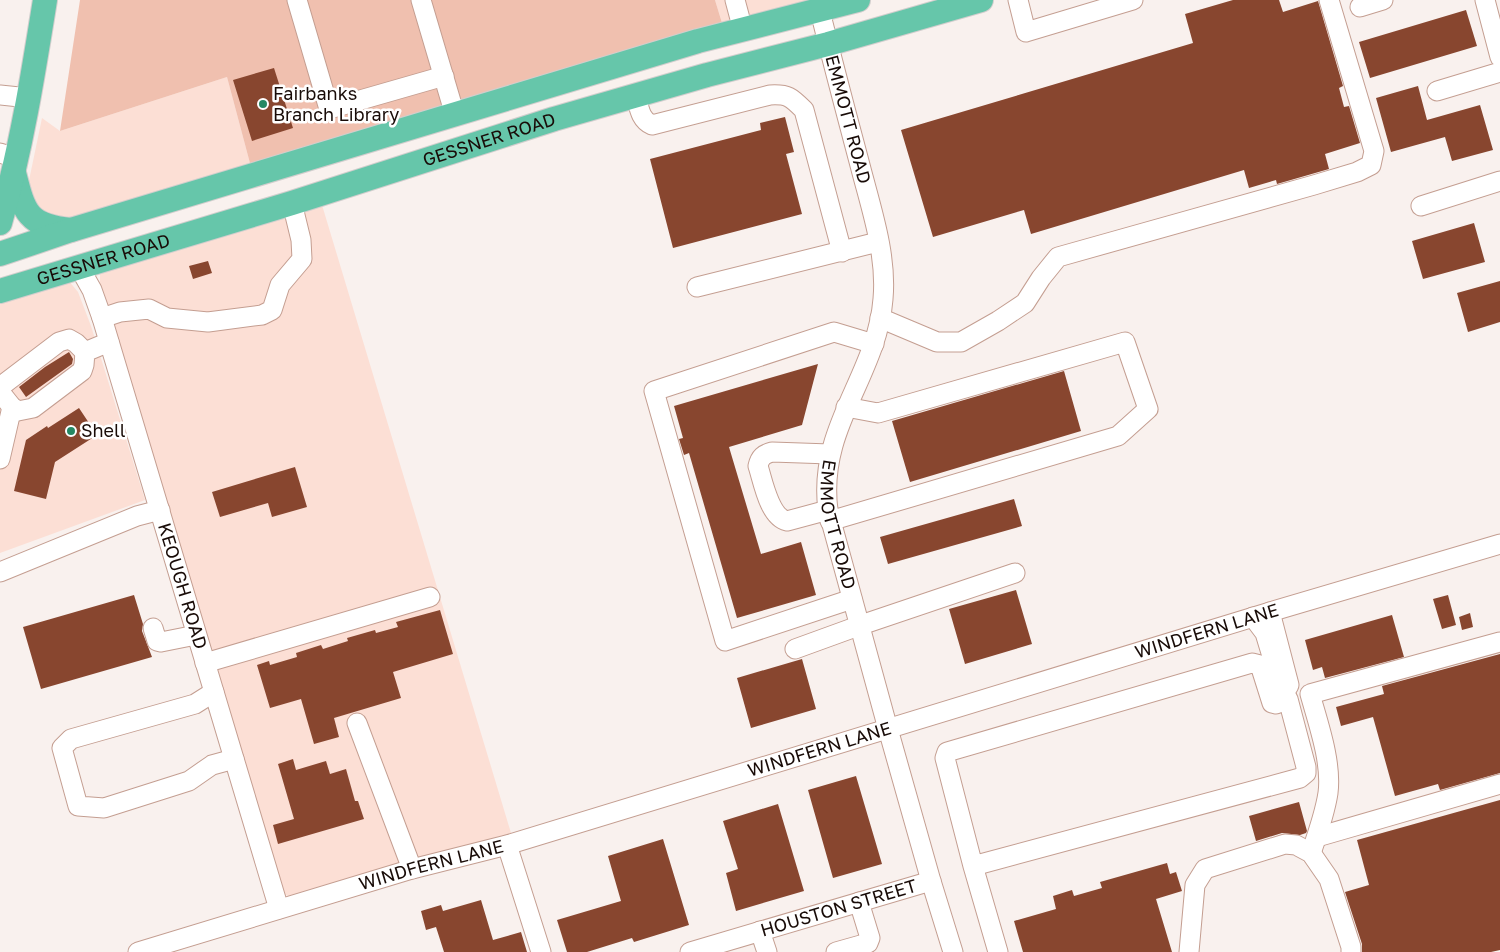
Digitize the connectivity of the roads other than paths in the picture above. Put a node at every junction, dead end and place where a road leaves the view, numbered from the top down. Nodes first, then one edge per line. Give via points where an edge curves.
1 (45, 0) edge
2 (297, 0) edge
3 (421, 0) edge
4 (735, 0) edge
5 (858, 0) edge
6 (981, 0) edge
7 (1133, 0) edge
8 (1330, 0) edge
9 (1383, 0) edge
10 (1485, 0) edge
11 (1019, 6) edge
12 (1360, 7) dead end
13 (820, 11) junction
14 (743, 30) junction
15 (698, 41) junction
16 (828, 44) junction
17 (1500, 57) edge
18 (1500, 72) edge
19 (707, 75) junction
20 (444, 76) junction
21 (544, 87) junction
22 (1437, 91) dead end
23 (0, 95) edge
24 (636, 96) junction
25 (29, 98) junction
26 (455, 115) junction
27 (554, 119) junction
28 (10, 161) edge
29 (281, 167) junction
30 (1500, 181) edge
31 (292, 203) junction
32 (1421, 206) dead end
33 (1, 216) edge
34 (71, 230) junction
35 (878, 242) junction
36 (842, 252) junction
37 (0, 254) edge
38 (79, 267) junction
39 (697, 287) dead end
40 (0, 291) edge
41 (102, 318) junction
42 (880, 318) junction
43 (108, 342) junction
44 (874, 344) junction
45 (85, 352) junction
46 (0, 387) edge
47 (0, 392) edge
48 (846, 406) junction
49 (12, 407) junction
50 (830, 454) junction
51 (0, 459) edge
52 (160, 510) junction
53 (829, 516) junction
54 (1500, 544) edge
55 (0, 572) edge
56 (1015, 573) dead end
57 (430, 597) dead end
58 (852, 599) junction
59 (1262, 615) junction
60 (861, 625) junction
61 (153, 628) dead end
62 (196, 635) junction
63 (1500, 642) edge
64 (795, 649) dead end
65 (205, 662) junction
66 (214, 692) junction
67 (1287, 695) junction
68 (357, 723) dead end
69 (888, 729) junction
70 (234, 759) junction
71 (1500, 784) edge
72 (508, 845) junction
73 (1314, 845) junction
74 (973, 866) junction
75 (412, 869) junction
76 (931, 881) junction
77 (859, 902) junction
78 (279, 909) junction
79 (760, 931) junction
80 (138, 952) edge
81 (541, 952) edge
82 (690, 952) edge
83 (767, 952) edge
84 (836, 952) edge
85 (953, 952) edge
86 (998, 952) edge
87 (1189, 952) edge
88 (1352, 952) edge

1 - 25 main road
2 - 20 street via 329,109
3 - 20 street
4 - 14 street
5 - 13 main road, GESSNER ROAD
6 - 16 main road, GESSNER ROAD
7 - 11 street via 1026,32
8 - 42 street via 1374,151 1371,165 1314,185 1058,257 1025,303 961,342 937,342
9 - 12 street
10 - 17 street
13 - 14 main road, GESSNER ROAD
13 - 16 street, EMMOTT ROAD
14 - 15 main road, GESSNER ROAD
15 - 19 main road
15 - 21 main road, GESSNER ROAD
16 - 19 main road, GESSNER ROAD
16 - 35 street, EMMOTT ROAD
18 - 22 street
19 - 24 main road, GESSNER ROAD
20 - 26 street
21 - 26 main road, GESSNER ROAD
21 - 27 main road
23 - 25 street
24 - 27 main road, GESSNER ROAD
24 - 36 street via 642,116 646,123 652,125 770,95 784,94 794,100 804,110
25 - 28 main road
26 - 29 main road, GESSNER ROAD
27 - 31 main road, GESSNER ROAD
28 - 33 main road
28 - 34 main road via 24,207 33,218 51,228
29 - 31 main road
29 - 34 main road, GESSNER ROAD
30 - 32 street
31 - 38 main road, GESSNER ROAD
31 - 41 street via 302,259 280,285 272,310 262,315 208,322 166,318 149,309 120,312
34 - 37 main road, GESSNER ROAD
35 - 36 street
35 - 42 street, EMMOTT ROAD via 884,278
36 - 39 street
38 - 40 main road, GESSNER ROAD
38 - 41 street, KEOUGH ROAD
41 - 43 street, KEOUGH ROAD
42 - 44 street, EMMOTT ROAD
43 - 45 street
43 - 52 street, KEOUGH ROAD
44 - 48 street, EMMOTT ROAD
44 - 58 street via 834,332 654,390 725,641
45 - 46 street via 69,339 59,342
45 - 49 street via 82,371 32,408 18,411
47 - 49 street
48 - 50 street, EMMOTT ROAD
48 - 53 street via 878,413 1125,342 1148,409 1118,436
49 - 51 street
50 - 53 street, EMMOTT ROAD via 826,483
50 - 53 street via 772,452 760,458 758,466 773,511 781,520
52 - 55 street via 137,516
52 - 62 street, KEOUGH ROAD
53 - 58 street, EMMOTT ROAD
54 - 59 street, WINDFERN LANE
56 - 60 street
57 - 65 street
58 - 60 street, EMMOTT ROAD
59 - 67 street via 1281,686
59 - 69 street, WINDFERN LANE
60 - 64 street
60 - 69 street, EMMOTT ROAD
61 - 62 street via 157,641 161,642
62 - 65 street, KEOUGH ROAD
63 - 73 street via 1310,694 1326,751 1328,783
65 - 66 street, KEOUGH ROAD
66 - 70 street, KEOUGH ROAD
66 - 70 street via 195,704 72,739 62,748 78,806 104,808 189,781 212,766
67 - 74 street via 1306,767 1306,773 1300,778
67 - 74 street via 1276,704 1272,703 1260,665 1252,663 947,752 945,758
68 - 75 street
69 - 72 street, WINDFERN LANE
69 - 76 street, EMMOTT ROAD
70 - 78 street, KEOUGH ROAD
71 - 73 street
72 - 75 street, WINDFERN LANE
72 - 81 street
73 - 87 street via 1285,844 1205,869 1195,885
73 - 88 street
74 - 86 street
75 - 78 street, WINDFERN LANE
76 - 77 street, HOUSTON STREET
76 - 85 street, EMMOTT ROAD
77 - 79 street, HOUSTON STREET
77 - 84 street via 870,938 868,943
78 - 80 street, WINDFERN LANE
79 - 82 street, HOUSTON STREET
79 - 83 street

